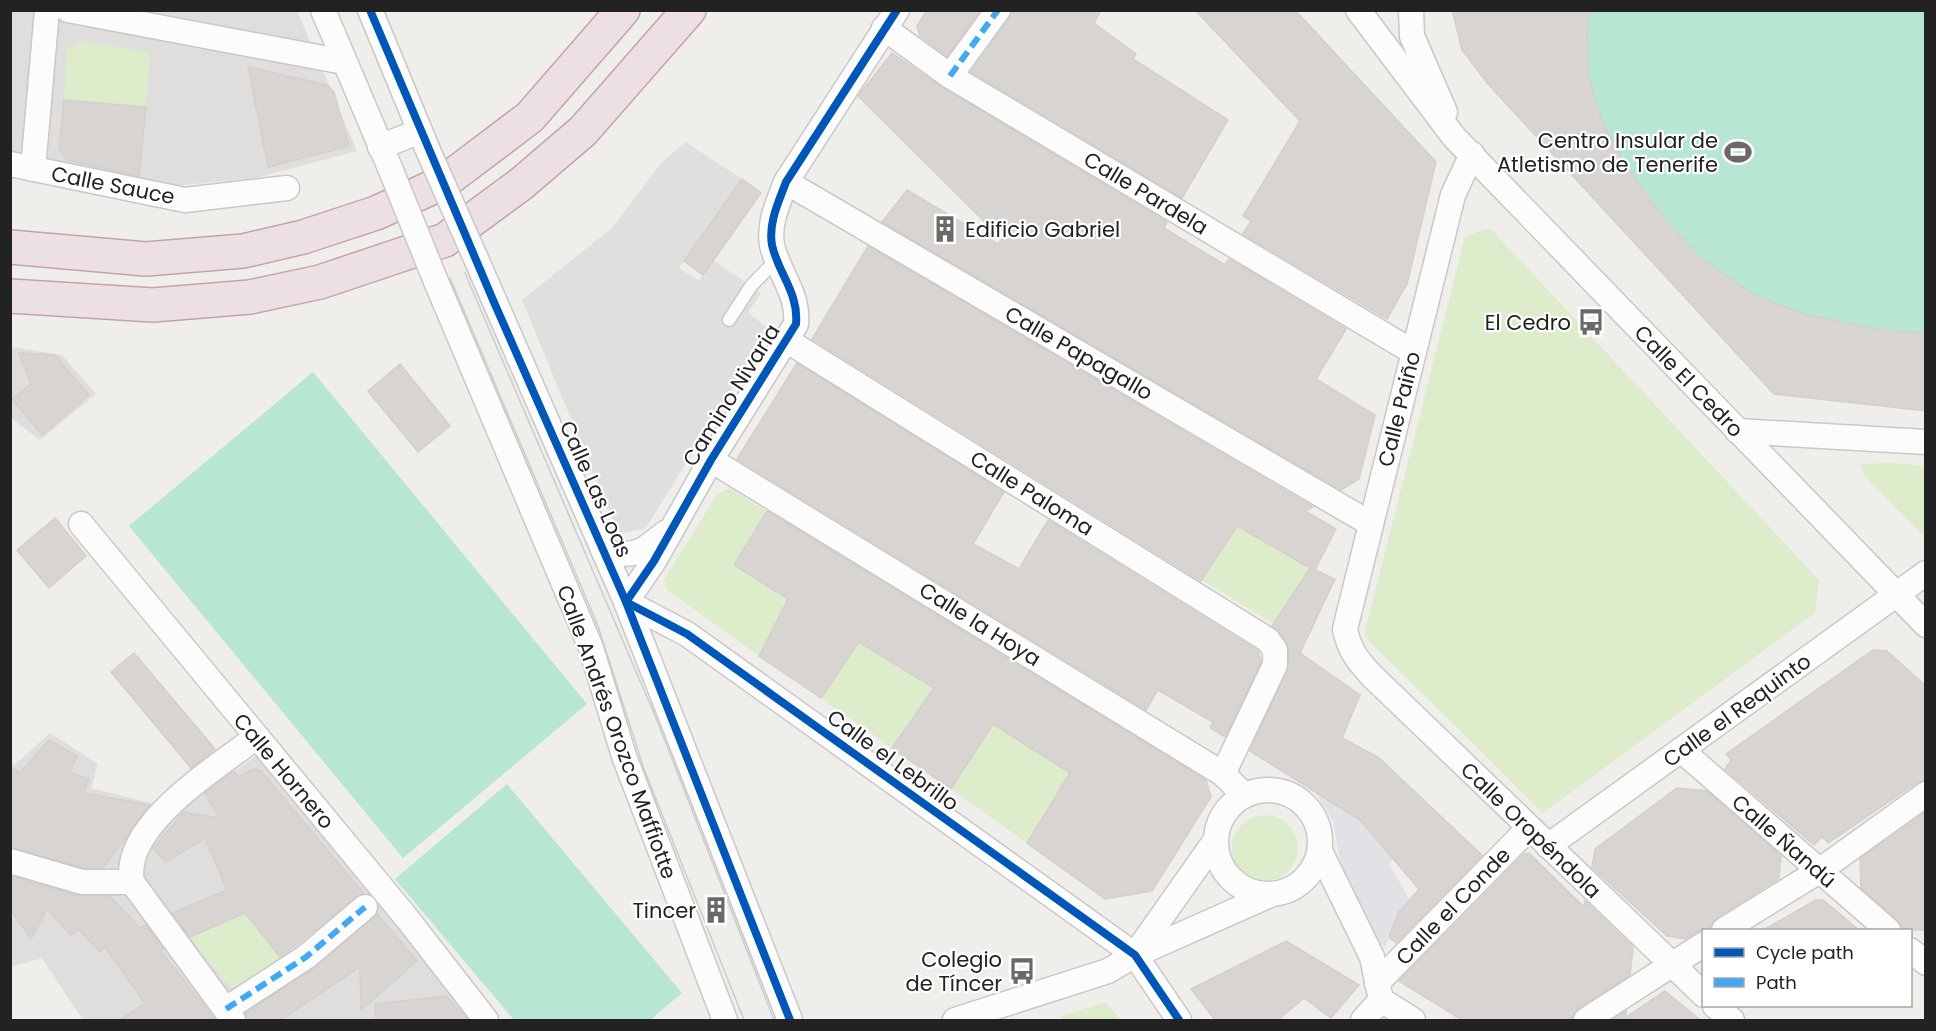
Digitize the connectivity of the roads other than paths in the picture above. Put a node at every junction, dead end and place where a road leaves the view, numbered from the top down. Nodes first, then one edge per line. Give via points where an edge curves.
1 (47, 10) edge
2 (69, 10) edge
3 (323, 10) edge
4 (370, 10) edge
5 (623, 10) edge
6 (689, 10) edge
7 (998, 10) edge
8 (1358, 10) edge
9 (1411, 10) edge
10 (890, 19) edge
11 (344, 62) junction
12 (950, 76) junction
13 (1454, 136) junction
14 (424, 140) junction
15 (1472, 154) junction
16 (385, 157) junction
17 (22, 166) edge
18 (786, 182) junction
19 (287, 188) dead end
20 (10, 247) edge
21 (777, 258) junction
22 (10, 296) edge
23 (729, 320) dead end
24 (786, 340) junction
25 (1413, 352) junction
26 (1737, 431) junction
27 (1926, 442) edge
28 (711, 460) junction
29 (81, 524) dead end
30 (1371, 524) junction
31 (672, 527) junction
32 (604, 552) junction
33 (1926, 573) edge
34 (1895, 594) junction
35 (626, 602) junction
36 (1926, 625) edge
37 (1360, 664) joint
38 (256, 737) junction
39 (1681, 750) junction
40 (1223, 774) junction
41 (1926, 794) edge
42 (1244, 795) junction
43 (1529, 828) junction
44 (1215, 841) junction
45 (1548, 846) junction
46 (1320, 851) junction
47 (10, 861) edge
48 (1819, 871) junction
49 (132, 882) junction
50 (1270, 895) junction
51 (365, 907) dead end
52 (1726, 929) edge
53 (1887, 929) edge
54 (1702, 945) edge
55 (1912, 951) edge
56 (1135, 955) junction
57 (1926, 963) edge
58 (1670, 965) junction
59 (1379, 992) junction
60 (1702, 993) edge
61 (1717, 1007) edge
62 (229, 1015) edge
63 (486, 1020) edge
64 (725, 1020) edge
65 (790, 1020) edge
66 (955, 1020) edge
67 (1179, 1020) edge
68 (1363, 1020) edge
69 (1413, 1020) edge
70 (1586, 1020) edge
71 (1732, 1020) edge

1 - 17 street
2 - 11 street
3 - 11 street
4 - 14 street, Calle Las Loas
5 - 20 highway via 530,117 444,182 376,213 303,237 243,251 146,259
6 - 22 highway via 583,131 445,240 320,282 250,297 153,305
7 - 12 street
8 - 13 street, Calle El Cedro
9 - 13 street, Calle El Cedro via 1412,36
10 - 12 street, Calle Pardela
10 - 18 street, Camino Nivaria
11 - 16 street
12 - 25 street, Calle Pardela
13 - 15 street, Calle El Cedro
14 - 16 street
14 - 32 street, Calle Las Loas, bridge
15 - 25 street, Calle Paiño via 1453,195
15 - 26 street, Calle El Cedro
16 - 64 street, Calle Andrés Orozco Maffiotte, bridge via 591,648 624,756
17 - 19 street, Calle Sauce via 185,200
18 - 21 street, Camino Nivaria via 771,228
18 - 30 street, Calle Papagallo
21 - 23 lane via 751,286
21 - 24 street, Camino Nivaria via 792,288 797,311 796,324
24 - 28 street, Camino Nivaria
24 - 40 street, Calle Paloma via 1268,640 1275,650 1275,665
25 - 30 street, Calle Paiño
26 - 27 street
26 - 34 street, Calle El Cedro
28 - 31 street, Camino Nivaria
28 - 40 street, Calle la Hoya
29 - 38 street, Calle Hornero
30 - 37 street, Calle Paiño via 1345,630
31 - 32 street, Camino Nivaria via 641,553
31 - 35 street, Camino Nivaria
32 - 35 street, Calle Las Loas
33 - 34 street, Calle el Requinto
34 - 36 street, Calle El Cedro
34 - 39 street, Calle el Requinto
35 - 56 street, Calle el Lebrillo via 687,634
35 - 65 street, Calle Las Loas
37 - 43 street, Calle Oropéndola
38 - 49 street via 168,806 141,838 129,869
38 - 63 street, Calle Hornero
39 - 45 street, Calle el Requinto
39 - 48 street, Calle Ñandú
40 - 42 street, Calle la Hoya
41 - 48 street
42 - 44 street via 1225,812
42 - 46 street via 1263,790 1284,792 1302,802 1315,818
43 - 45 street, Calle Oropéndola
43 - 59 street, Calle el Conde
44 - 50 street via 1223,870 1239,886
44 - 56 street
45 - 58 street, Calle Oropéndola
46 - 50 street via 1310,873 1293,888
46 - 59 street via 1372,957
47 - 49 street via 82,882
48 - 52 street
48 - 53 street, Calle Ñandú
49 - 62 street
50 - 56 street
51 - 62 street
54 - 58 street
55 - 57 street
56 - 66 street via 1108,971
56 - 67 street
58 - 60 street, Calle Oropéndola
58 - 70 street
59 - 68 street, Calle el Conde
59 - 69 street
61 - 71 street

